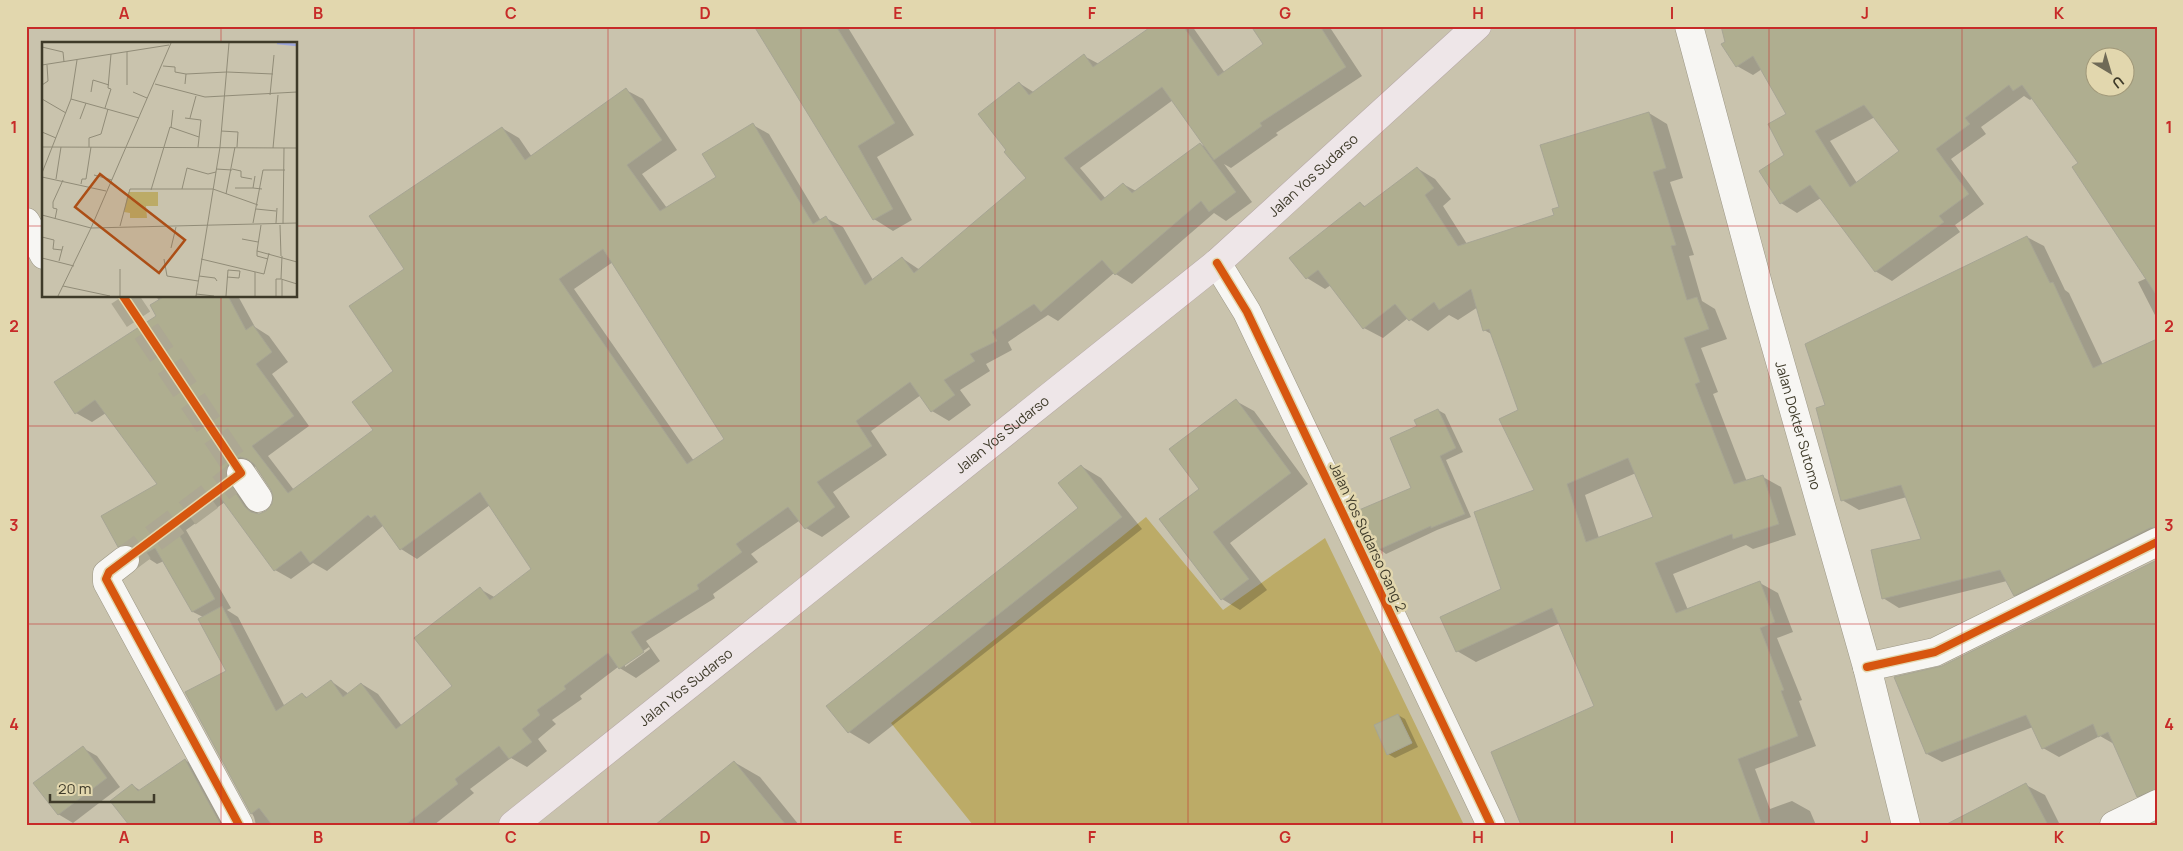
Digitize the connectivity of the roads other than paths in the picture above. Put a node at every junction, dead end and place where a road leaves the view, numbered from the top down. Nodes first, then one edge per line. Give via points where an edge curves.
1 (1477, 26) edge
2 (1688, 26) edge
3 (26, 222) edge
4 (42, 251) edge
5 (1218, 263) junction
6 (241, 474) dead end
7 (258, 498) dead end
8 (2157, 542) edge
9 (125, 560) tunnel mouth
10 (1867, 666) junction
11 (2157, 804) edge
12 (239, 825) edge
13 (513, 825) edge
14 (1491, 825) edge
15 (1906, 825) edge
16 (2114, 825) edge

1 - 5 highway, Jalan Yos Sudarso
2 - 10 street, Jalan Dokter Sutomo
3 - 4 street
5 - 13 highway, Jalan Yos Sudarso
5 - 14 street, Jalan Yos Sudarso Gang 2 via 1247,312
6 - 7 street
8 - 10 street via 1935,652
9 - 12 street via 107,574 107,582
10 - 15 street, Jalan Dokter Sutomo
11 - 16 street

